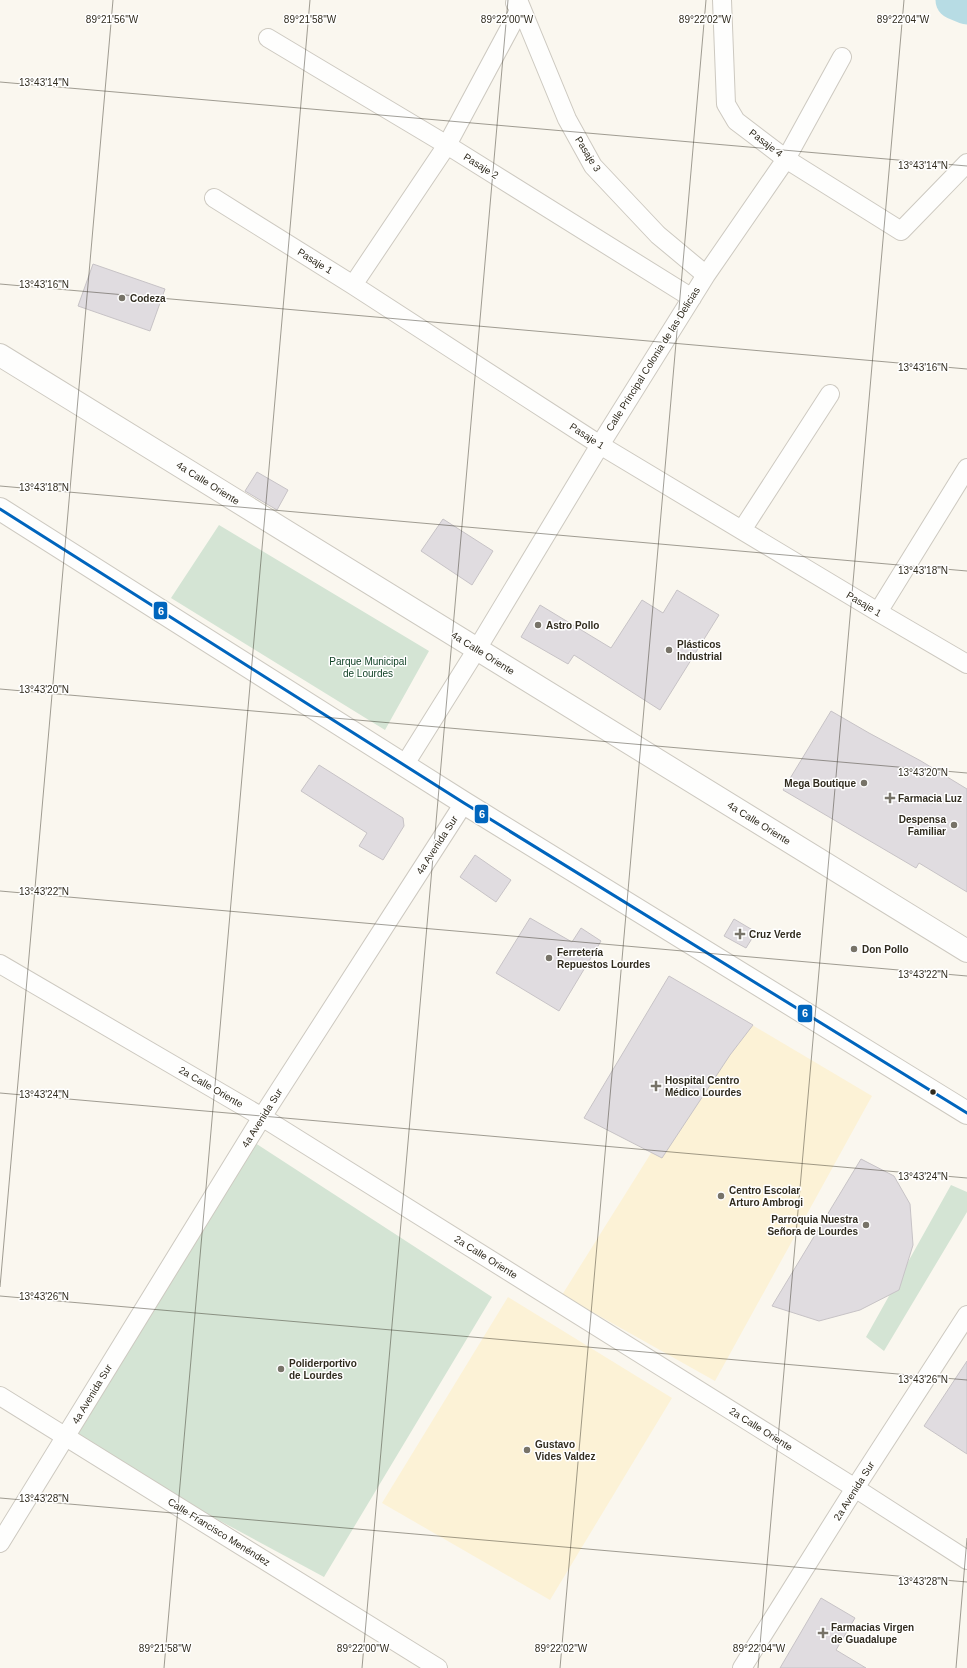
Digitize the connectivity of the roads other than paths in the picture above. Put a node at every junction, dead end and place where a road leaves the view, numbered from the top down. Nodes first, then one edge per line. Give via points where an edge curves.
1 (722, 0) edge
2 (517, 2) edge
3 (268, 38) dead end
4 (842, 57) dead end
5 (447, 145) junction
6 (786, 159) junction
7 (967, 163) edge
8 (214, 198) dead end
9 (706, 275) junction
10 (353, 285) junction
11 (692, 298) junction
12 (0, 355) edge
13 (830, 394) dead end
14 (600, 445) junction
15 (967, 468) edge
16 (0, 510) edge
17 (742, 530) junction
18 (878, 612) junction
19 (477, 649) junction
20 (967, 664) edge
21 (405, 764) junction
22 (464, 803) junction
23 (967, 951) edge
24 (0, 964) edge
25 (967, 1113) edge
26 (262, 1117) junction
27 (967, 1315) edge
28 (0, 1396) edge
29 (66, 1437) junction
30 (855, 1488) junction
31 (0, 1543) edge
32 (967, 1560) edge
33 (438, 1668) edge
34 (742, 1668) edge

1 - 6 street, Pasaje 4 via 726,104 736,121
2 - 5 street
2 - 9 street, Pasaje 3 via 567,119 594,166 658,235
3 - 5 street, Pasaje 2
4 - 6 street, Calle Principal Colonia de las Delicias
5 - 10 street
5 - 11 street, Pasaje 2
6 - 7 street, Pasaje 4 via 901,231
6 - 9 street, Calle Principal Colonia de las Delicias
8 - 10 street, Pasaje 1
9 - 11 street, Calle Principal Colonia de las Delicias
10 - 14 street, Pasaje 1
11 - 14 street, Calle Principal Colonia de las Delicias
12 - 19 highway, 4a Calle Oriente
13 - 17 street
14 - 17 street, Pasaje 1
14 - 19 street, Calle Principal Colonia de las Delicias
15 - 18 street
16 - 21 highway
17 - 18 street, Pasaje 1
18 - 20 street, Pasaje 1
19 - 21 street, Calle Principal Colonia de las Delicias
19 - 23 highway, 4a Calle Oriente
21 - 22 highway
22 - 25 highway
22 - 26 street, 4a Avenida Sur
24 - 26 street, 2a Calle Oriente
26 - 29 street, 4a Avenida Sur
26 - 30 street, 2a Calle Oriente
27 - 30 street, 2a Avenida Sur
28 - 29 street, Calle Francisco Menéndez
29 - 31 street, 4a Avenida Sur
29 - 33 street, Calle Francisco Menéndez
30 - 32 street, 2a Calle Oriente
30 - 34 street, 2a Avenida Sur

